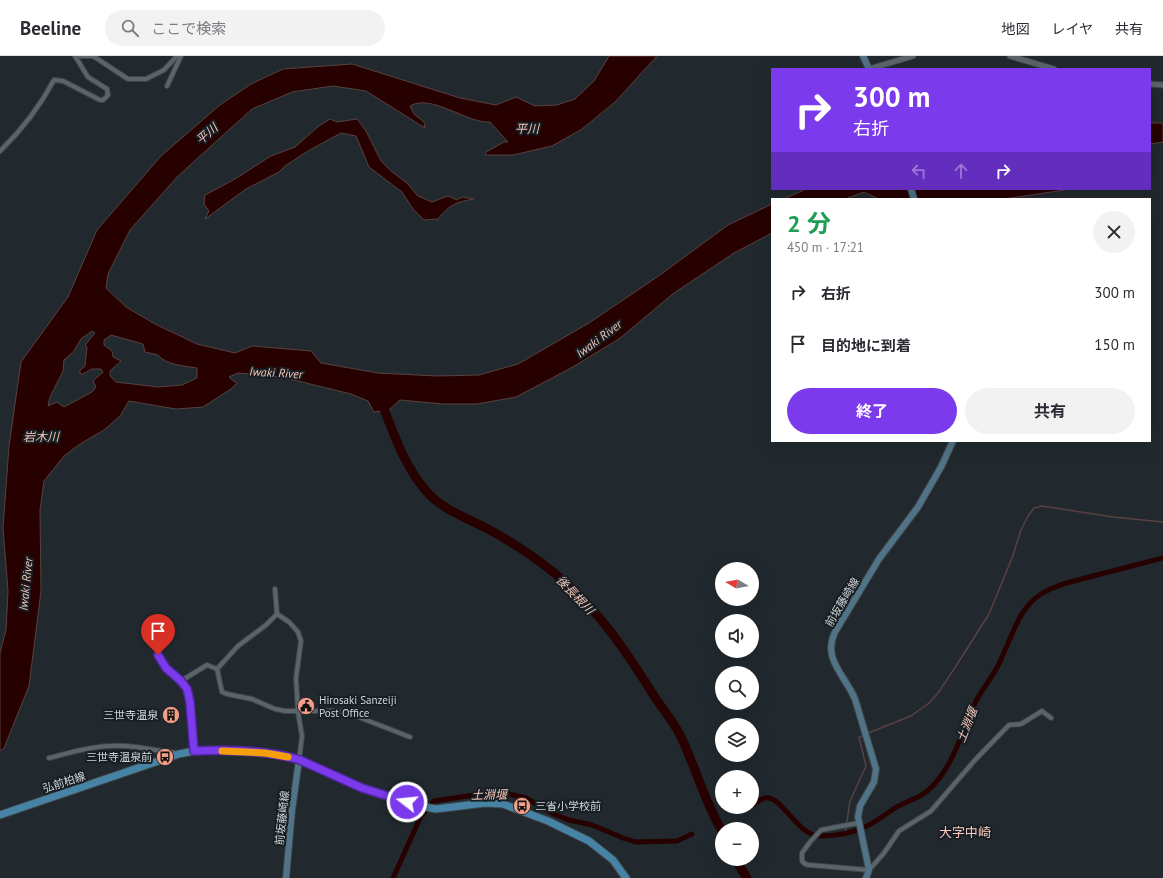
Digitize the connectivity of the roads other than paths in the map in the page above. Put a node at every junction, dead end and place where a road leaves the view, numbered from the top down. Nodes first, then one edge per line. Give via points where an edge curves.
1 (75, 56) edge
2 (177, 56) edge
3 (181, 56) edge
4 (863, 56) edge
5 (913, 56) edge
6 (1010, 56) edge
7 (869, 68) edge
8 (872, 68) edge
9 (1051, 68) edge
10 (1151, 84) edge
11 (1163, 85) edge
12 (167, 86) dead end
13 (0, 151) edge
14 (953, 442) edge
15 (275, 589) dead end
16 (277, 614) junction
17 (158, 655) dead end
18 (217, 669) junction
19 (181, 681) junction
20 (298, 712) junction
21 (1051, 718) dead end
22 (410, 737) dead end
23 (194, 751) junction
24 (179, 754) junction
25 (49, 758) dead end
26 (300, 760) junction
27 (0, 815) edge
28 (858, 824) junction
29 (869, 870) junction
30 (286, 878) edge
31 (626, 878) edge
32 (866, 878) edge

1 - 2 street via 93,56 128,79 146,79 164,70
1 - 13 street via 88,77 107,89 108,95 100,100 54,80 46,95
3 - 12 street
4 - 7 main road
5 - 8 street
6 - 9 street
10 - 11 street
14 - 28 main road, 前坂藤崎線 via 918,507 879,559 835,632 831,645 833,660 855,699 876,769 874,782 859,811
15 - 16 street
16 - 18 street via 238,646
16 - 20 street via 298,632 301,641 296,678
17 - 19 street via 166,668
18 - 19 street via 207,665
18 - 20 street via 222,692 252,699 275,709
19 - 23 street via 187,689 190,702
20 - 22 street via 348,713
20 - 26 street via 302,736
21 - 29 street via 1042,712 1022,724 1009,725 931,811 900,831
23 - 24 main road, 弘前柏線
23 - 26 main road, 弘前柏線 via 249,752
24 - 25 street via 110,746 84,749
24 - 27 main road, 弘前柏線
26 - 30 main road, 前坂藤崎線 via 292,810
26 - 31 main road, 弘前柏線 via 362,788 420,806 436,809 494,802 514,807 589,841 613,860
28 - 29 main road, 前坂藤崎線
28 - 29 street via 820,830 801,857 805,864
29 - 32 main road

